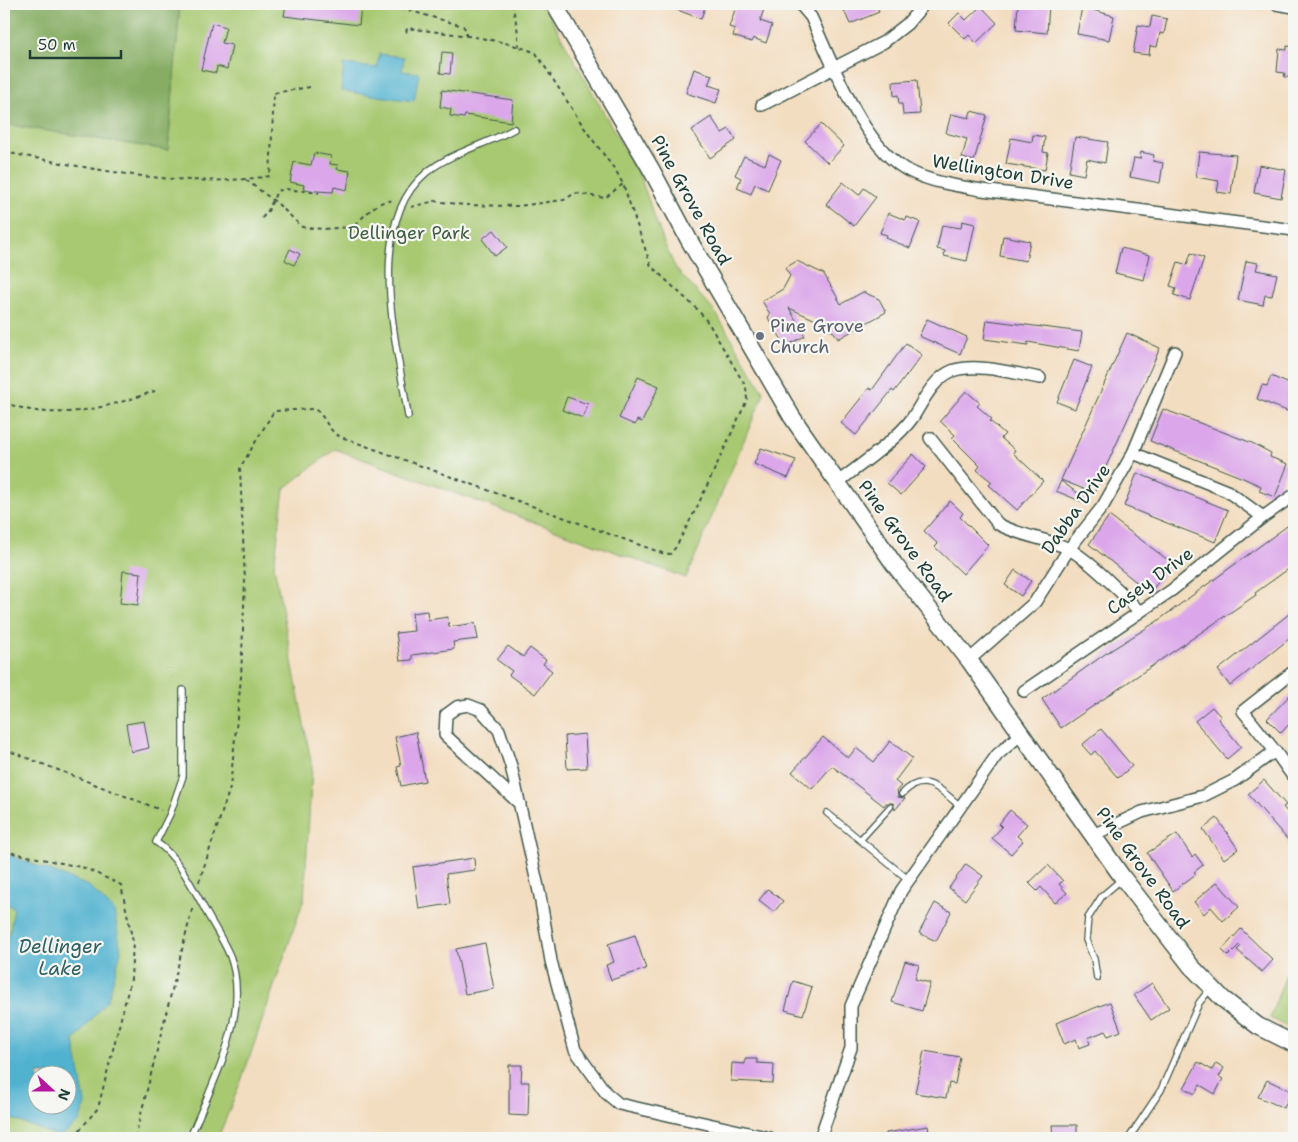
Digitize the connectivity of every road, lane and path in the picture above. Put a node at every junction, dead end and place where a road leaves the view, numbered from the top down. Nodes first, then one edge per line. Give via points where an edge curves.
1 (395, 4) edge
2 (426, 4) edge
3 (437, 4) edge
4 (512, 4) edge
5 (554, 4) edge
6 (800, 4) edge
7 (924, 4) edge
8 (1276, 4) edge
9 (1294, 7) edge
10 (406, 34) dead end
11 (466, 37) junction
12 (519, 47) junction
13 (835, 68) junction
14 (310, 87) dead end
15 (762, 105) dead end
16 (514, 129) dead end
17 (4, 152) edge
18 (246, 180) junction
19 (623, 184) junction
20 (318, 193) dead end
21 (272, 199) junction
22 (402, 204) junction
23 (262, 218) dead end
24 (1294, 230) edge
25 (1175, 352) dead end
26 (1040, 378) dead end
27 (155, 392) dead end
28 (4, 402) edge
29 (408, 416) dead end
30 (930, 438) dead end
31 (1133, 453) junction
32 (838, 482) junction
33 (1294, 496) edge
34 (1262, 517) junction
35 (1069, 549) junction
36 (1139, 611) junction
37 (969, 660) junction
38 (1294, 671) edge
39 (183, 690) dead end
40 (1024, 691) dead end
41 (1022, 734) junction
42 (4, 749) edge
43 (1275, 751) junction
44 (1294, 778) edge
45 (902, 794) dead end
46 (520, 804) junction
47 (890, 807) dead end
48 (961, 807) junction
49 (827, 813) dead end
50 (170, 814) junction
51 (7, 826) dead end
52 (4, 835) edge
53 (1093, 835) junction
54 (860, 840) junction
55 (4, 851) edge
56 (1123, 878) junction
57 (909, 880) junction
58 (196, 893) junction
59 (1097, 978) dead end
60 (1211, 987) junction
61 (1294, 1044) edge
62 (73, 1138) edge
63 (135, 1138) edge
64 (190, 1138) edge
65 (770, 1138) edge
66 (820, 1138) edge
67 (1129, 1138) edge

1 - 11 path via 463,26
2 - 3 path
4 - 12 path
5 - 32 street, Pine Grove Road via 792,417
6 - 13 street, Wellington Drive via 811,17
7 - 13 street via 907,24 884,42
8 - 9 street
10 - 11 path via 407,28
11 - 12 path
12 - 19 path via 536,53 543,62
13 - 15 street
13 - 24 street, Wellington Drive via 863,125 884,151 909,172 930,180 982,190
14 - 18 path via 274,93 270,176
16 - 22 lane via 437,165 414,186
17 - 18 path via 158,178
18 - 21 path
19 - 22 path via 605,198 575,193 564,200 518,206 435,200 415,207
19 - 58 path via 651,266 709,324 746,387 745,408 676,547 670,554 662,553 341,437 332,433 314,409 274,411 240,468 245,582 241,678 230,788
20 - 21 path via 286,189 277,191
21 - 22 path via 298,225 323,229 352,227 383,200
21 - 23 path
22 - 29 lane via 393,231 389,270
25 - 31 street, Dabba Drive
26 - 32 street via 971,368 952,371 940,378 911,420
27 - 28 path via 116,405 65,414 19,408
30 - 35 street via 998,524 1013,532
31 - 34 street via 1227,491
31 - 35 street, Dabba Drive via 1103,506
32 - 37 street, Pine Grove Road via 894,564
33 - 34 street, Casey Drive
34 - 36 street, Casey Drive via 1172,590
35 - 36 street
35 - 37 street, Dabba Drive via 1035,602
36 - 40 street, Casey Drive
37 - 41 street, Pine Grove Road
38 - 43 street via 1243,711
39 - 50 lane via 183,776
41 - 48 street via 997,755
41 - 53 street, Pine Grove Road
42 - 50 path
43 - 44 street
43 - 53 street via 1235,780 1203,796 1142,812
45 - 48 lane via 909,786 924,782 936,786
46 - 46 street via 499,730 481,710 468,704 446,715 445,734
46 - 65 street via 551,961 575,1050 606,1093 619,1104
47 - 54 lane
48 - 57 street
49 - 54 lane
50 - 58 lane via 156,842 165,848
51 - 52 path
53 - 56 street, Pine Grove Road
54 - 57 lane
55 - 62 path via 84,868 121,885 132,942 131,979 98,1108
56 - 59 lane via 1102,896 1088,918 1086,940
56 - 60 street, Pine Grove Road
57 - 66 street via 901,891 851,1006 850,1048
58 - 63 path
58 - 64 lane via 230,956 238,993 225,1048
60 - 61 street, Pine Grove Road via 1258,1026
60 - 67 lane via 1199,1003 1161,1090

